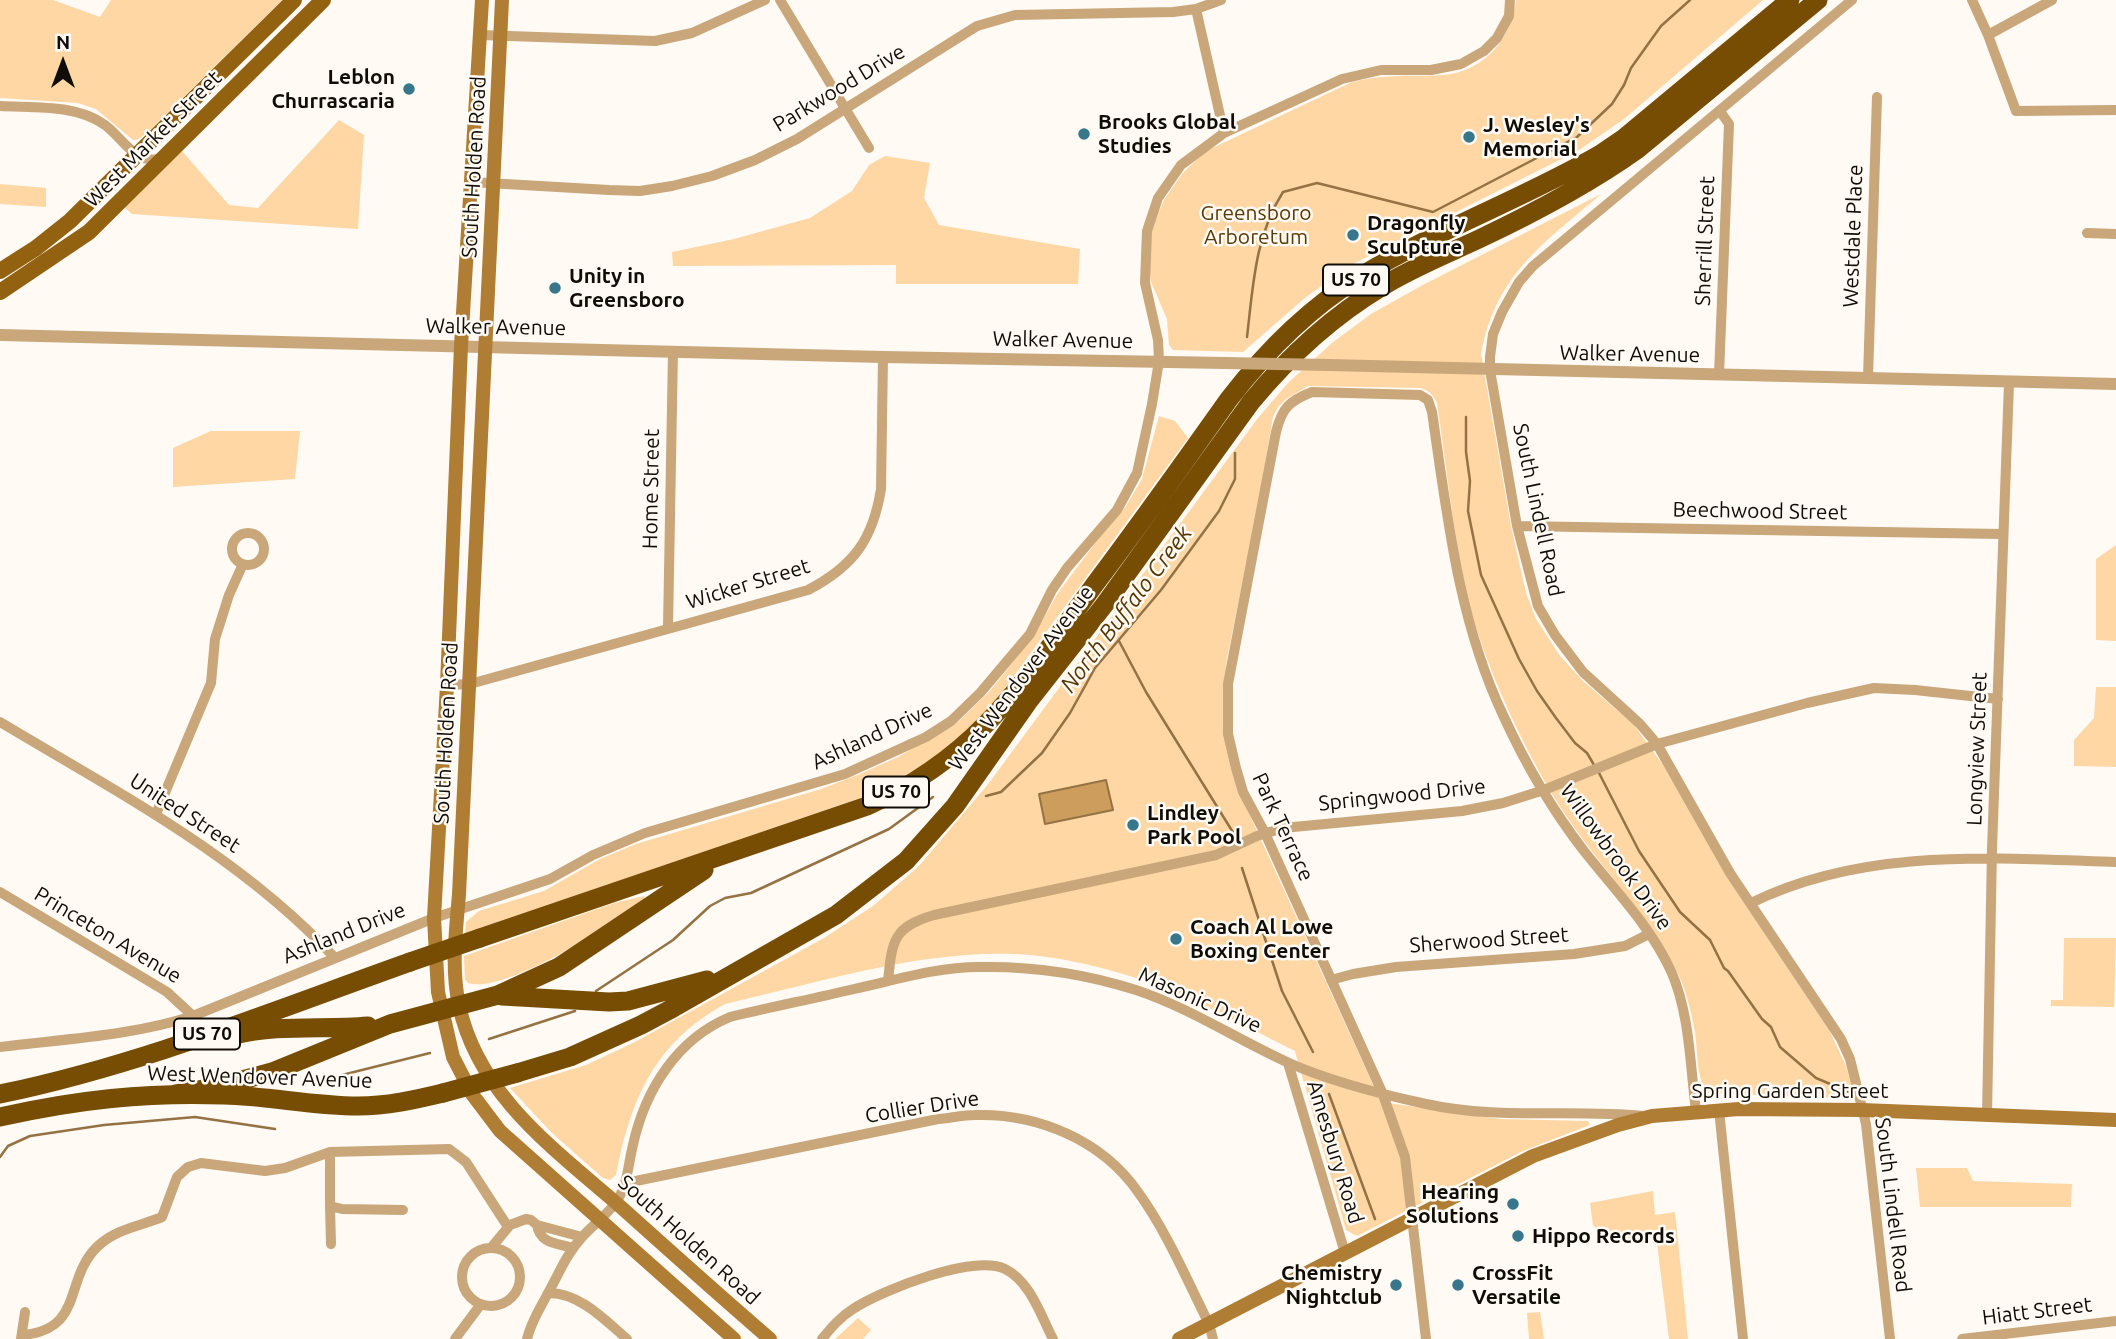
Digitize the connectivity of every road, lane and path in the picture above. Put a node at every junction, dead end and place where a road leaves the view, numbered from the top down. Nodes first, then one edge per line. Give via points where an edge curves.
1 (295, 0) edge
2 (323, 0) edge
3 (482, 0) edge
4 (502, 0) edge
5 (765, 0) edge
6 (780, 0) edge
7 (1221, 0) edge
8 (1510, 0) edge
9 (1790, 0) edge
10 (1818, 0) edge
11 (1852, 0) edge
12 (1972, 0) edge
13 (2052, 0) edge
14 (1196, 9) junction
15 (480, 35) junction
16 (1988, 35) junction
17 (501, 36) junction
18 (1877, 97) dead end
19 (0, 106) edge
20 (845, 108) junction
21 (2116, 110) edge
22 (1720, 111) junction
23 (1224, 133) junction
24 (869, 148) dead end
25 (135, 156) junction
26 (164, 158) junction
27 (471, 183) junction
28 (495, 184) junction
29 (2087, 233) dead end
30 (2116, 234) edge
31 (0, 271) edge
32 (0, 292) edge
33 (3, 337) edge
34 (461, 346) junction
35 (486, 346) junction
36 (673, 351) junction
37 (883, 357) junction
38 (1159, 361) junction
39 (1490, 370) junction
40 (1719, 375) junction
41 (1868, 377) junction
42 (2009, 383) junction
43 (2116, 384) edge
44 (1435, 428) joint
45 (1517, 526) junction
46 (2003, 534) junction
47 (243, 564) dead end
48 (668, 627) junction
49 (470, 684) junction
50 (447, 685) junction
51 (1998, 699) junction
52 (0, 722) edge
53 (1657, 744) junction
54 (1544, 790) junction
55 (156, 814) junction
56 (1265, 833) junction
57 (732, 853) junction
58 (1992, 858) junction
59 (2116, 862) edge
60 (0, 892) edge
61 (1751, 903) junction
62 (458, 910) junction
63 (434, 918) junction
64 (1648, 934) junction
65 (334, 957) junction
66 (733, 972) junction
67 (1331, 980) junction
68 (888, 981) junction
69 (498, 995) junction
70 (450, 1008) junction
71 (193, 1016) junction
72 (390, 1024) junction
73 (0, 1047) edge
74 (166, 1049) junction
75 (1289, 1062) junction
76 (1382, 1092) junction
77 (0, 1094) edge
78 (175, 1094) junction
79 (1718, 1110) junction
80 (1862, 1110) junction
81 (1696, 1111) junction
82 (1652, 1116) junction
83 (1987, 1116) junction
84 (0, 1117) edge
85 (2116, 1120) edge
86 (330, 1152) junction
87 (626, 1183) junction
88 (616, 1203) junction
89 (330, 1206) junction
90 (403, 1210) dead end
91 (1412, 1219) junction
92 (599, 1220) junction
93 (508, 1227) junction
94 (543, 1231) junction
95 (582, 1237) junction
96 (331, 1244) dead end
97 (491, 1248) junction
98 (573, 1248) junction
99 (1345, 1253) junction
100 (549, 1293) junction
101 (481, 1304) junction
102 (25, 1312) dead end
103 (2116, 1321) edge
104 (1209, 1324) junction
105 (21, 1337) edge
106 (455, 1339) edge
107 (527, 1339) edge
108 (627, 1339) edge
109 (734, 1339) edge
110 (769, 1339) edge
111 (822, 1339) edge
112 (1054, 1339) edge
113 (1179, 1339) edge
114 (1213, 1339) edge
115 (1426, 1339) edge
116 (1744, 1339) edge
117 (1890, 1339) edge
118 (1962, 1339) edge

1 - 25 main road, West Market Street
2 - 26 main road, West Market Street
3 - 15 main road, South Holden Road
4 - 17 main road, South Holden Road
5 - 17 street via 692,33 655,41
6 - 20 street
7 - 14 street, Parkwood Drive
8 - 23 street, Ashland Drive via 1497,38 1461,64 1352,76
9 - 57 highway, West Wendover Avenue / US 70 via 1599,155 1361,276 1290,330 1229,399 1027,678 952,757 913,784 867,806
10 - 66 highway, West Wendover Avenue / US 70 via 1614,167 1384,285 1314,335 1251,402 929,838 836,915
11 - 22 street, South Lindell Road
12 - 16 street
13 - 16 street
14 - 20 street, Parkwood Drive via 1014,15 995,20 977,26
14 - 23 street
15 - 17 street
15 - 27 main road, South Holden Road
16 - 21 street via 2016,111
17 - 28 main road, South Holden Road
18 - 41 street, Westdale Place
19 - 25 street via 80,112 104,124
20 - 24 street
20 - 28 street, Parkwood Drive via 755,160 672,186 619,191
22 - 39 street, South Lindell Road via 1518,282 1493,334
22 - 40 street, Sherrill Street via 1729,124
23 - 38 street, Ashland Drive via 1181,165 1158,198 1147,231 1145,283
25 - 26 street
25 - 31 main road, West Market Street via 70,221
26 - 32 main road, West Market Street via 89,232
27 - 28 street, Parkwood Drive
27 - 34 main road, South Holden Road
28 - 35 main road, South Holden Road
29 - 30 street
33 - 34 street, Walker Avenue
34 - 35 street, Walker Avenue
34 - 50 main road, South Holden Road
35 - 36 street, Walker Avenue
35 - 49 main road, South Holden Road
36 - 37 street, Walker Avenue
36 - 48 street, Home Street
37 - 38 street, Walker Avenue
37 - 48 street, Wicker Street via 881,489 873,526 853,559 808,590
38 - 39 street, Walker Avenue, bridge
38 - 62 street, Ashland Drive via 1137,473 1117,510 1067,568 1016,653 951,720 926,737 845,774 645,833 593,855 551,880
39 - 40 street, Walker Avenue
39 - 45 street, South Lindell Road
40 - 41 street, Walker Avenue
41 - 42 street, Walker Avenue
42 - 43 street, Walker Avenue
42 - 46 street, Longview Street
44 - 54 street, Willowbrook Drive via 1467,613 1503,715
44 - 56 street, Park Terrace via 1428,400 1420,395 1312,391 1296,398 1279,420 1228,684 1228,734 1236,768
45 - 46 street, Beechwood Street
45 - 53 street, South Lindell Road via 1538,606 1555,635 1583,672
46 - 51 street, Longview Street
47 - 55 street via 215,639 211,683
48 - 49 street, Wicker Street
49 - 50 street, Wicker Street
49 - 62 main road, South Holden Road
50 - 63 main road, South Holden Road
51 - 53 street, Springwood Drive via 1874,688
51 - 58 street, Longview Street
52 - 55 street, United Street
53 - 54 street, Springwood Drive
53 - 61 street, South Lindell Road
54 - 56 street, Springwood Drive via 1462,811
54 - 64 street, Willowbrook Drive via 1582,849
55 - 65 street, United Street via 257,886
56 - 67 street, Park Terrace
56 - 68 street, Springwood Drive via 1216,855 916,920 894,941
57 - 69 highway via 559,967
57 - 74 highway, West Wendover Avenue / US 70, bridge
58 - 59 street
58 - 61 street via 1888,864 1812,880
58 - 83 street, Longview Street
60 - 71 street, Princeton Avenue via 167,992
61 - 80 street, South Lindell Road via 1841,1039
62 - 63 street, Ashland Drive
62 - 70 main road, South Holden Road
63 - 65 street, Ashland Drive
63 - 70 main road, South Holden Road
64 - 67 street, Sherwood Street via 1625,946 1574,954 1396,967
64 - 81 street, Willowbrook Drive via 1672,973 1684,1014
65 - 71 street, Ashland Drive
66 - 69 highway via 628,1001
66 - 78 highway, West Wendover Avenue / US 70, bridge via 617,1037 570,1056 443,1093 357,1106
67 - 76 street, Park Terrace
68 - 75 street, Masonic Drive via 978,967 1083,977 1179,1007
68 - 87 street, Masonic Drive via 708,1026 652,1088 637,1127
69 - 70 highway
70 - 72 highway
70 - 88 main road, South Holden Road via 503,1097
70 - 92 main road, South Holden Road via 457,1066 483,1111 515,1147
71 - 73 street, Ashland Drive via 138,1029
72 - 74 highway via 274,1028
72 - 78 highway via 272,1072
74 - 77 highway, West Wendover Avenue / US 70
75 - 76 street, Masonic Drive
75 - 99 street, Amesbury Road
76 - 82 street, Masonic Drive via 1428,1105 1501,1114
76 - 91 street, Park Terrace via 1405,1157
78 - 84 highway, West Wendover Avenue / US 70 via 81,1100
79 - 80 main road, Spring Garden Street
79 - 81 main road, Spring Garden Street
79 - 116 street
80 - 83 main road, Spring Garden Street
80 - 117 street, South Lindell Road
81 - 82 main road, Spring Garden Street
82 - 91 main road, Spring Garden Street via 1533,1156
83 - 85 main road, Spring Garden Street
86 - 89 street
86 - 93 street via 449,1149 466,1162
86 - 105 street via 265,1171 201,1163 188,1167 177,1177 162,1217 124,1230 96,1247 60,1321
87 - 88 street, Masonic Drive
87 - 104 street, Collier Drive via 938,1119 974,1115 1035,1122 1074,1136 1098,1151 1138,1191
88 - 92 street, Masonic Drive
88 - 110 main road, South Holden Road
89 - 90 street
89 - 96 street
91 - 99 main road, Spring Garden Street
91 - 115 street, Park Terrace
92 - 95 street, Masonic Drive
92 - 109 main road, South Holden Road
93 - 94 street via 526,1219
93 - 97 street
94 - 95 street
94 - 98 street
95 - 98 street, Masonic Drive
97 - 101 street via 475,1252 462,1269 464,1290
97 - 101 street via 512,1255 519,1266 520,1283 508,1301
98 - 100 street, Masonic Drive
99 - 104 main road, Spring Garden Street
100 - 107 street, Masonic Drive
100 - 108 street via 562,1293 592,1309
101 - 106 street
102 - 105 street
103 - 118 street, Hiatt Street
104 - 113 main road, Spring Garden Street
104 - 114 street, Collier Drive
111 - 112 street via 852,1310 882,1292 913,1280 990,1265 1022,1281

